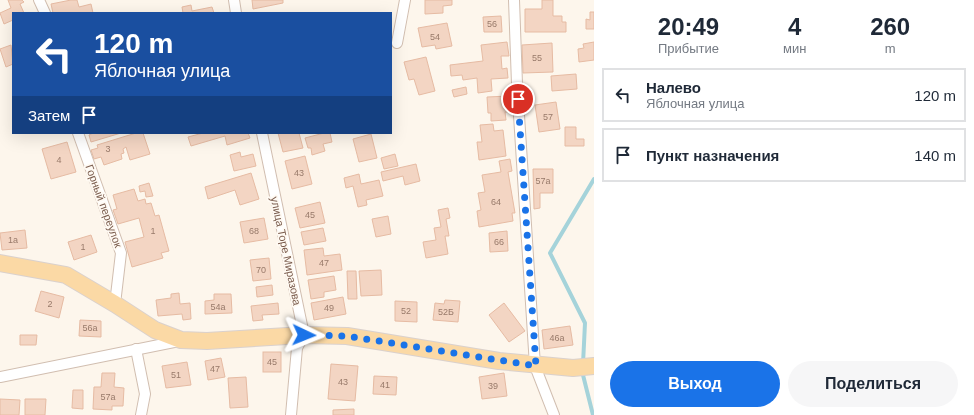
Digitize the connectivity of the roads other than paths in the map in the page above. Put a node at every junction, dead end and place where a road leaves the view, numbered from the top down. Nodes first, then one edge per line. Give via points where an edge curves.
1 (39, 0) edge
2 (234, 0) edge
3 (404, 0) edge
4 (514, 0) edge
5 (45, 12) edge
6 (236, 12) edge
7 (397, 43) dead end
8 (78, 134) edge
9 (262, 134) edge
10 (0, 263) edge
11 (115, 304) junction
12 (304, 335) junction
13 (181, 340) junction
14 (136, 349) junction
15 (536, 366) junction
16 (594, 366) edge
17 (0, 377) edge
18 (141, 415) edge
19 (291, 415) edge
20 (554, 415) edge

1 - 5 street
2 - 6 street
3 - 7 street
4 - 15 street via 517,84
8 - 11 street, Горный переулок via 121,253
9 - 12 street, улица Торе Миразова
10 - 11 main road via 66,275
11 - 13 main road via 154,330
12 - 13 main road via 207,341
12 - 15 main road via 347,336
12 - 19 street via 297,348
13 - 14 street
14 - 17 street
14 - 18 street via 145,394
15 - 16 main road
15 - 20 street

